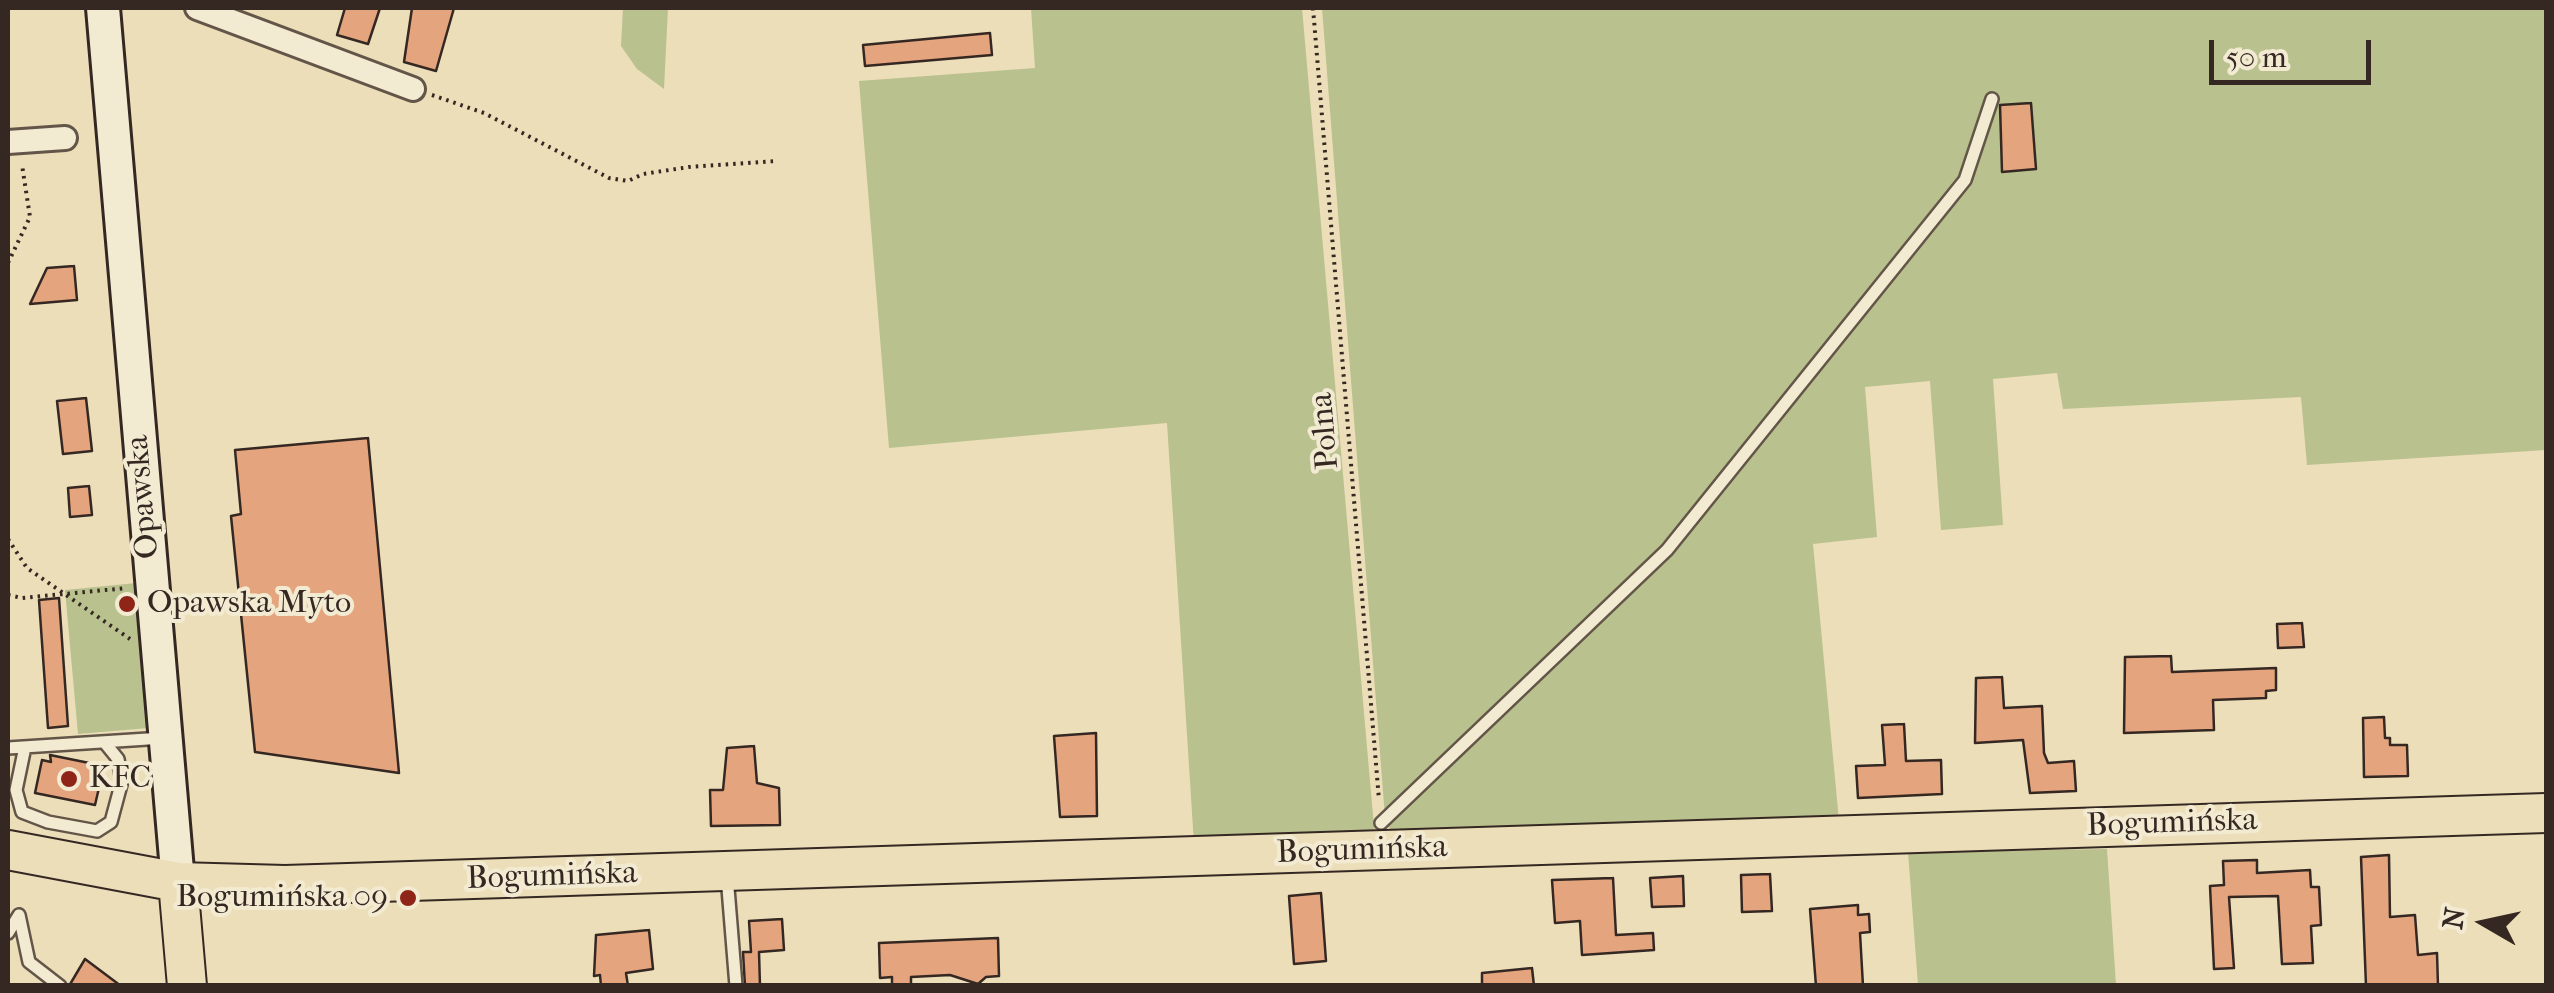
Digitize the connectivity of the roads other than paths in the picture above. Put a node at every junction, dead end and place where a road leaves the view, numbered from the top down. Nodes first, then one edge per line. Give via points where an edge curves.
1 (103, 8) edge
2 (197, 8) edge
3 (413, 89) road end
4 (1992, 99) dead end
5 (66, 138) dead end
6 (10, 142) edge
7 (165, 738) junction
8 (105, 743) junction
9 (8, 748) edge
10 (25, 748) junction
11 (2546, 813) edge
12 (1381, 824) road end
13 (8, 850) edge
14 (726, 872) junction
15 (178, 882) junction
16 (8, 933) edge
17 (60, 986) edge
18 (186, 986) edge
19 (736, 986) edge

1 - 7 main road, Opawska
2 - 3 street
4 - 12 lane via 1965,180 1667,550
5 - 6 street
7 - 8 lane
7 - 15 main road, Opawska
8 - 10 lane
8 - 10 lane via 118,758 122,782 111,822 97,831 22,812 16,790
9 - 10 lane
11 - 14 main road, Bogumińska
13 - 15 main road, Bogumińska
14 - 15 main road, Bogumińska
14 - 19 lane
15 - 18 main road, Opawska
16 - 17 lane via 19,915 29,962

